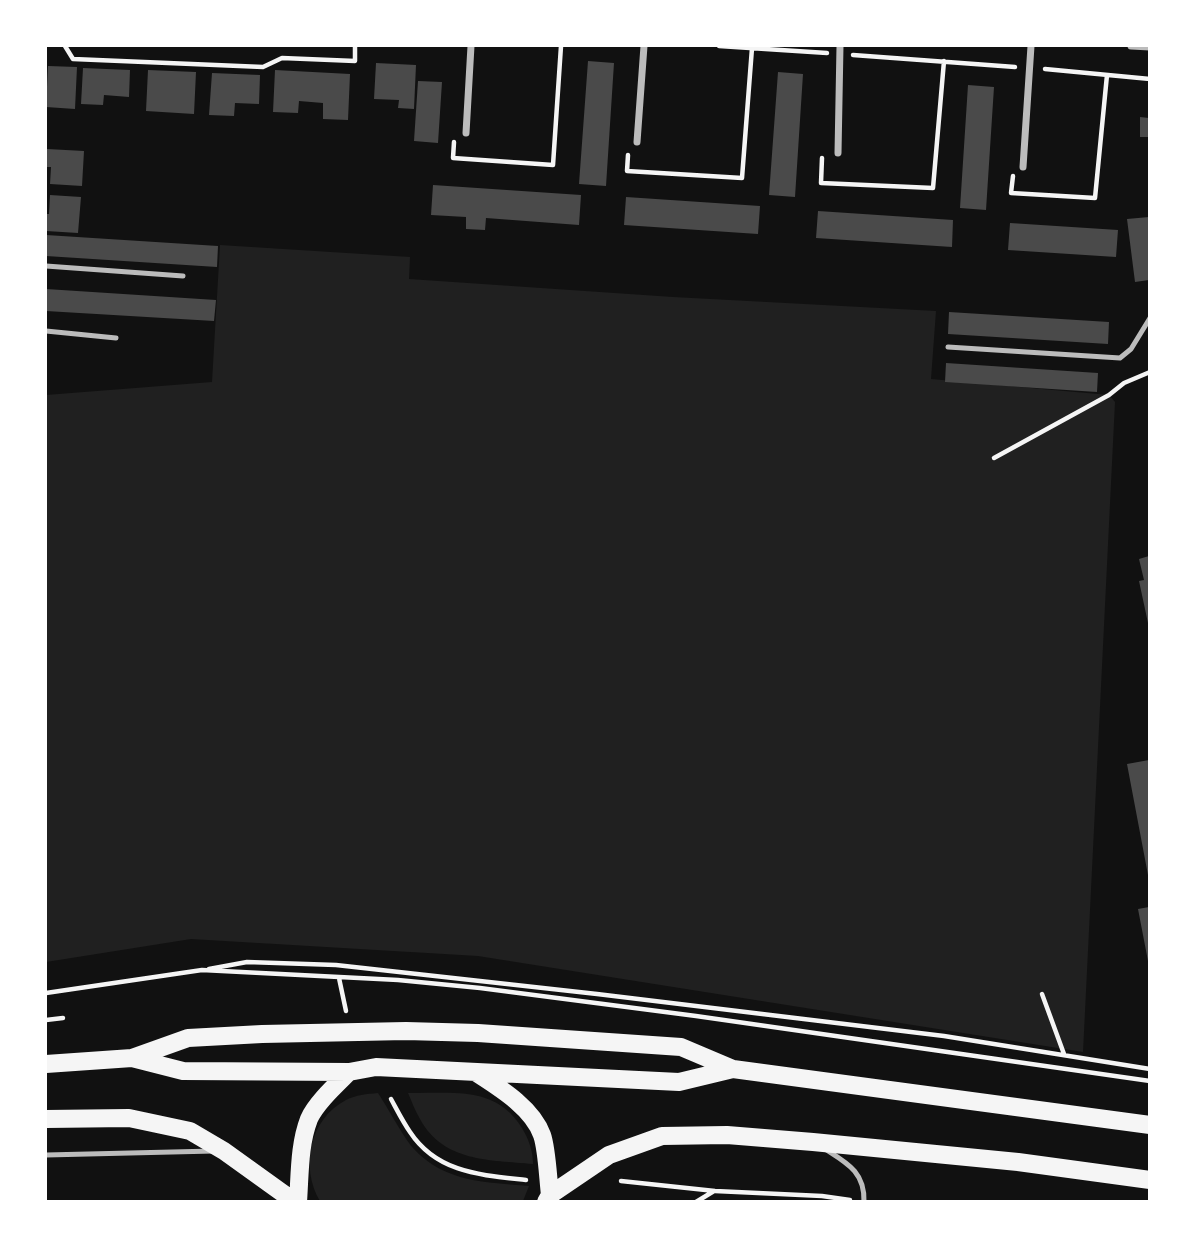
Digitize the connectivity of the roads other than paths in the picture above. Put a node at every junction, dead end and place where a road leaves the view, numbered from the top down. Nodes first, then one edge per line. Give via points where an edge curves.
1 (471, 46) edge
2 (644, 46) edge
3 (1031, 46) edge
4 (1130, 46) edge
5 (1150, 47) edge
6 (840, 50) edge
7 (466, 133) road end
8 (633, 143) road end
9 (838, 152) dead end
10 (1023, 167) dead end
11 (46, 266) edge
12 (183, 276) dead end
13 (1150, 318) edge
14 (46, 331) edge
15 (116, 338) dead end
16 (948, 348) dead end
17 (132, 1058) junction
18 (46, 1063) edge
19 (733, 1069) junction
20 (472, 1071) junction
21 (349, 1072) junction
22 (46, 1119) edge
23 (1150, 1125) edge
24 (813, 1143) junction
25 (224, 1151) junction
26 (46, 1155) edge
27 (1150, 1180) edge
28 (548, 1198) edge
29 (297, 1202) edge
30 (864, 1202) edge

1 - 7 street
2 - 8 street
3 - 10 street
4 - 5 street
6 - 9 street
11 - 12 lane
13 - 16 lane via 1120,358
14 - 15 lane
17 - 18 main road
17 - 19 main road via 188,1038 406,1031 681,1047
17 - 21 main road via 183,1071
19 - 20 main road via 679,1082
19 - 23 main road
20 - 21 main road via 376,1068
20 - 28 main road via 502,1089 528,1113 542,1135
21 - 29 main road via 310,1117 300,1153
22 - 25 main road via 129,1118 190,1131
24 - 27 main road
24 - 28 main road via 727,1135 662,1136 609,1155
24 - 30 lane via 856,1172
25 - 26 lane
25 - 29 main road

